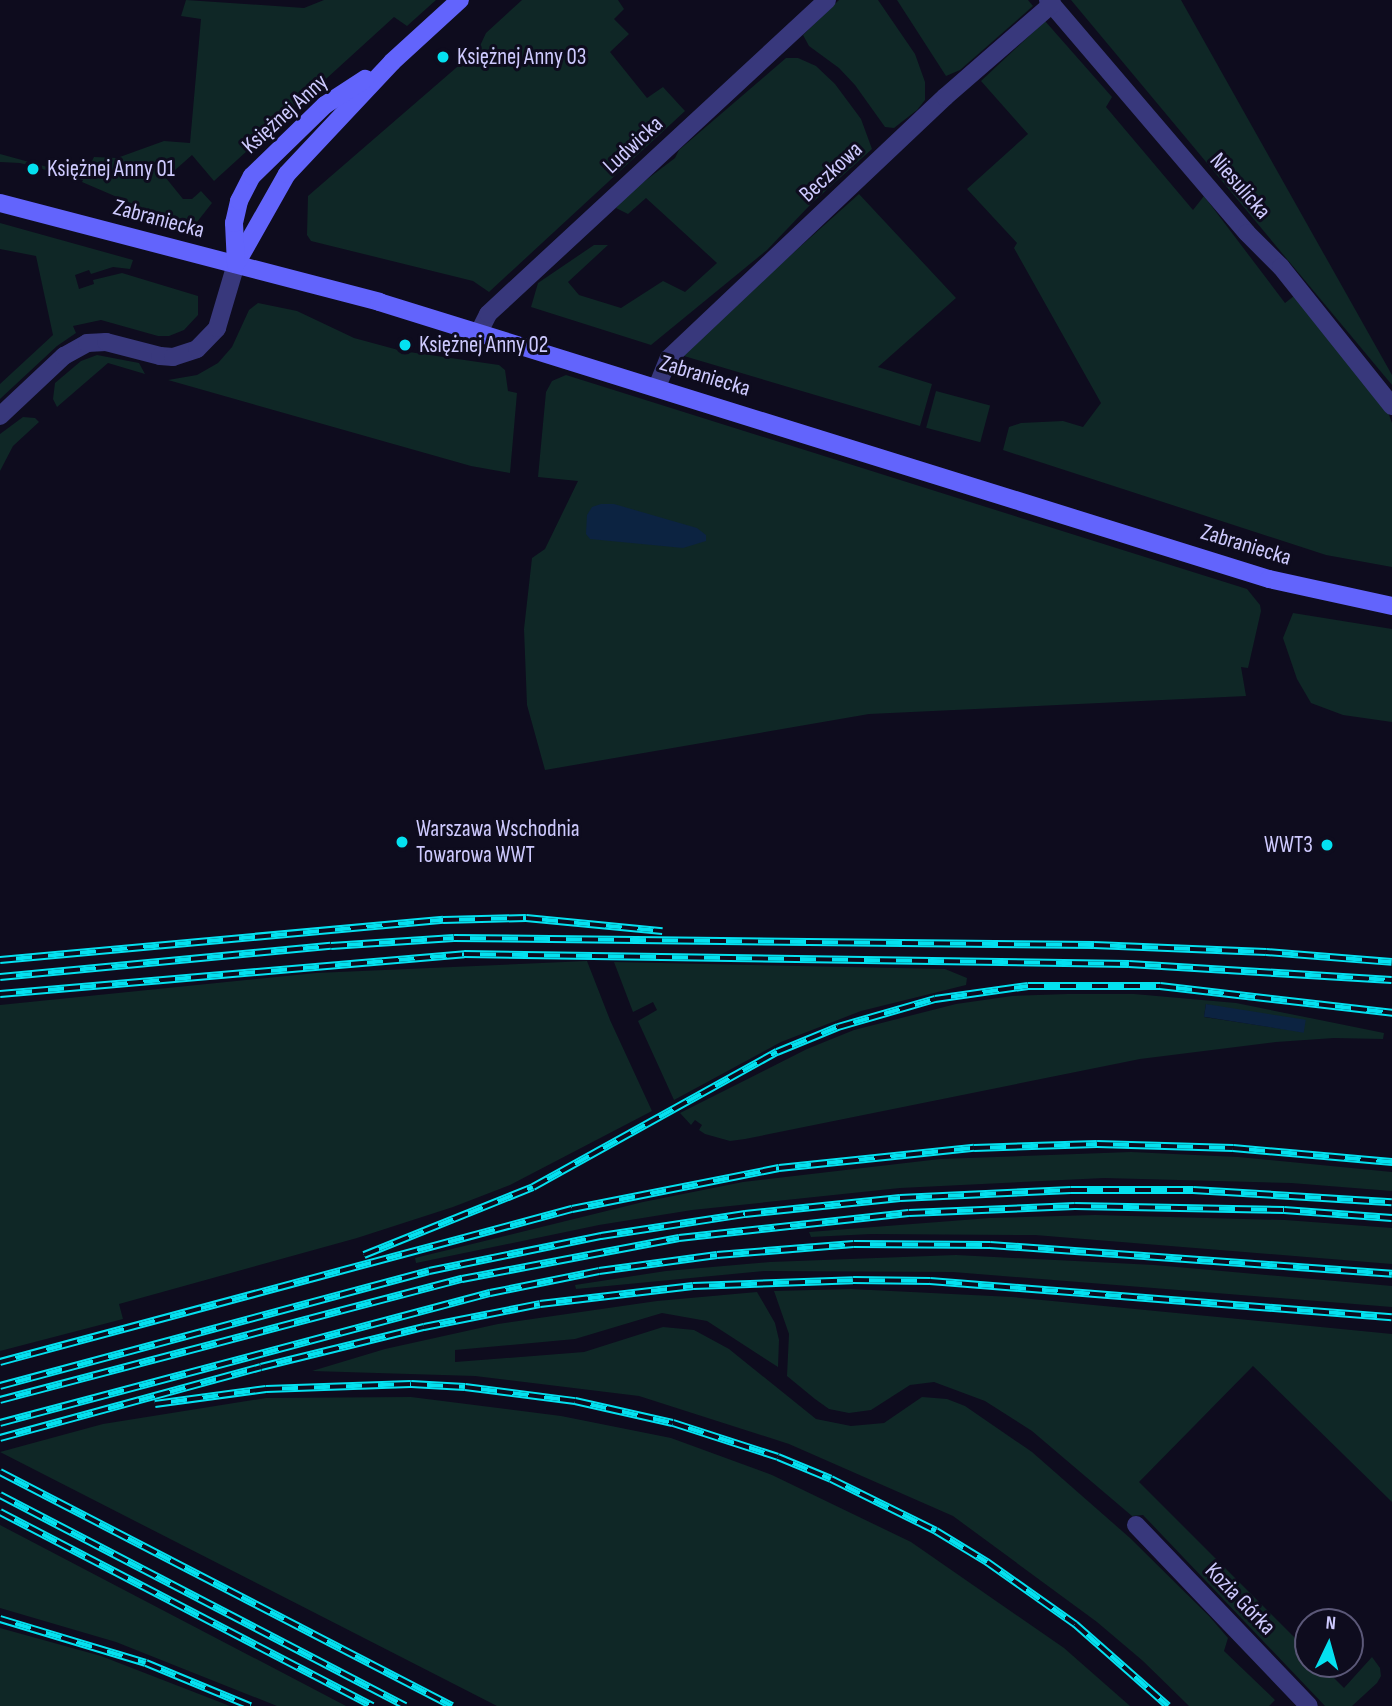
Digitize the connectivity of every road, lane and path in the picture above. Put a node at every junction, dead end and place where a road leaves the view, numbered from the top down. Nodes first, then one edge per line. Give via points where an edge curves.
1 (460, 0) edge
2 (827, 0) edge
3 (1050, 2) edge
4 (392, 62) junction
5 (0, 203) edge
6 (236, 264) junction
7 (480, 332) junction
8 (657, 387) junction
9 (1392, 406) edge
10 (0, 416) edge
11 (1392, 606) edge
12 (1136, 1525) dead end
13 (1309, 1706) edge

1 - 4 main road, Księżnej Anny
2 - 7 street, Ludwicka via 488,314
3 - 8 street, Beczkowa via 669,358
3 - 9 street, Niesulicka via 1281,267
4 - 6 main road, Księżnej Anny via 287,174
4 - 6 main road, Księżnej Anny via 326,105 252,176 233,223
5 - 6 main road, Zabraniecka
6 - 7 main road, Zabraniecka
6 - 10 street, Księżnej Anny via 217,328 197,349 173,357 106,342 79,346
7 - 8 main road, Zabraniecka
8 - 11 main road, Zabraniecka via 1269,579
12 - 13 street, Kozia Górka

